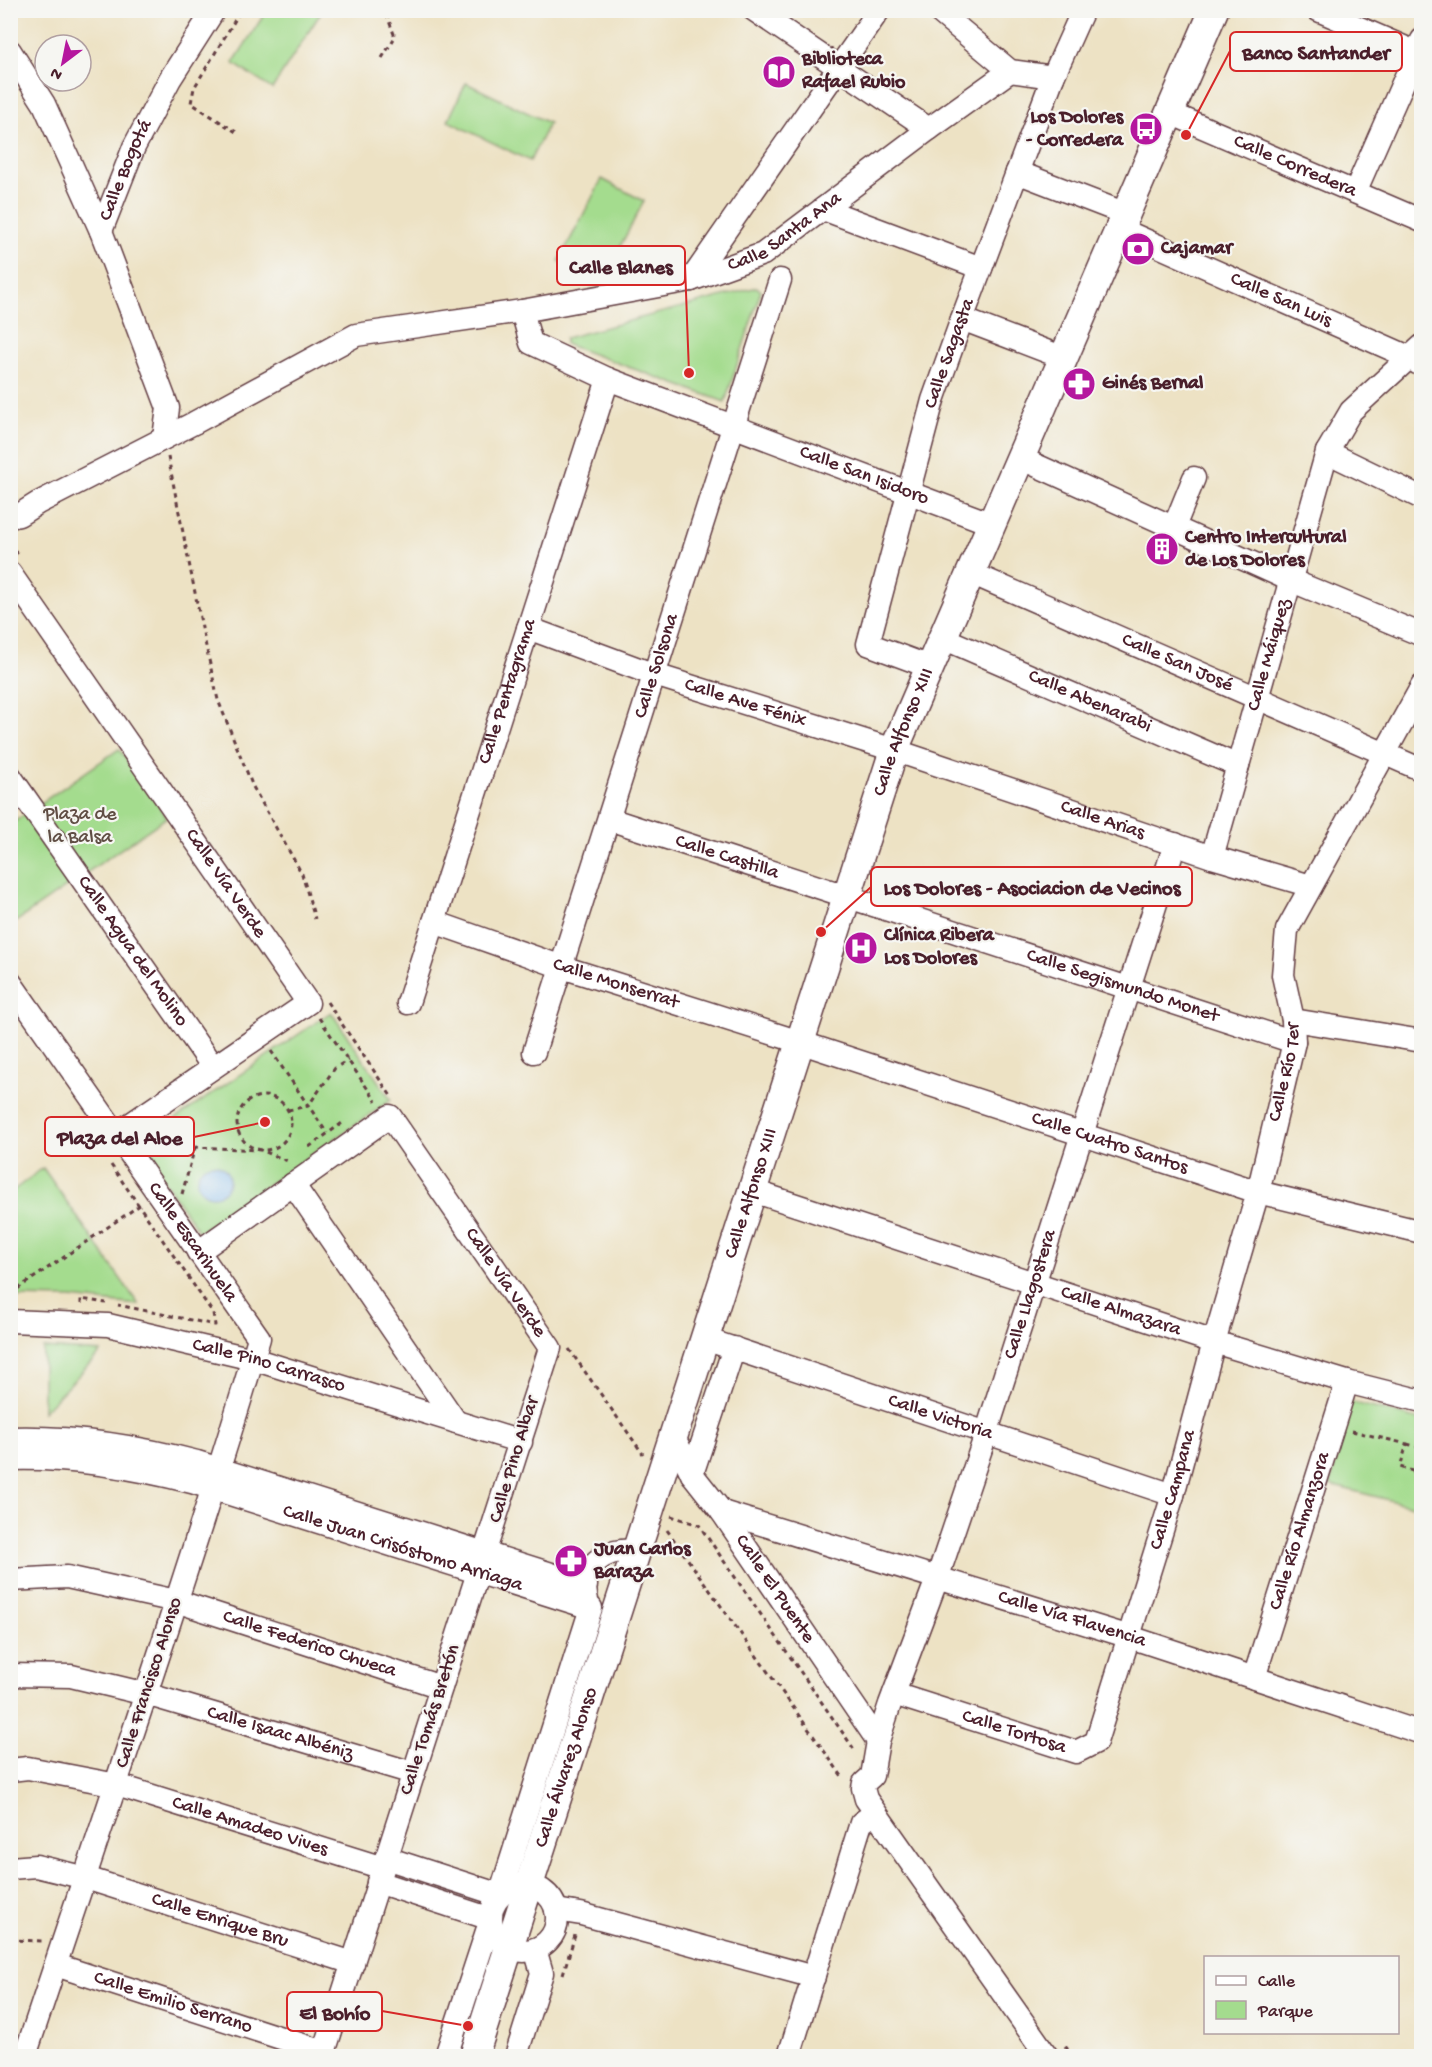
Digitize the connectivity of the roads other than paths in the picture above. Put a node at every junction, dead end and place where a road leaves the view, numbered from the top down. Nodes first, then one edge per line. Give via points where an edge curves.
1 (214, 10) edge
2 (879, 10) edge
3 (937, 10) edge
4 (1083, 10) edge
5 (1318, 10) edge
6 (1212, 11) edge
7 (757, 12) edge
8 (1420, 49) edge
9 (10, 51) edge
10 (837, 69) junction
11 (1010, 71) junction
12 (1053, 77) junction
13 (1170, 113) junction
14 (928, 129) junction
15 (1017, 172) junction
16 (1355, 192) junction
17 (823, 209) junction
18 (1123, 221) junction
19 (1422, 221) edge
20 (101, 231) junction
21 (981, 268) junction
22 (691, 280) junction
23 (780, 280) dead end
24 (522, 310) junction
25 (962, 319) junction
26 (1417, 356) edge
27 (1064, 358) junction
28 (608, 379) junction
29 (168, 408) junction
30 (194, 423) junction
31 (734, 428) junction
32 (164, 438) junction
33 (1327, 452) junction
34 (1020, 458) junction
35 (1194, 478) dead end
36 (908, 491) junction
37 (1421, 496) edge
38 (10, 517) edge
39 (992, 524) junction
40 (1174, 527) junction
41 (17, 568) edge
42 (971, 573) junction
43 (1290, 579) junction
44 (528, 628) junction
45 (1422, 635) edge
46 (943, 638) junction
47 (930, 667) junction
48 (655, 675) junction
49 (1422, 686) edge
50 (1257, 699) junction
51 (894, 750) junction
52 (1384, 754) junction
53 (1238, 766) junction
54 (1422, 770) edge
55 (10, 776) edge
56 (609, 819) junction
57 (1175, 844) junction
58 (1212, 857) junction
59 (1311, 886) junction
60 (847, 897) junction
61 (434, 922) junction
62 (562, 967) junction
63 (10, 982) edge
64 (1129, 988) junction
65 (408, 1003) dead end
66 (1293, 1020) junction
67 (1422, 1041) edge
68 (1294, 1042) junction
69 (800, 1043) junction
70 (534, 1052) dead end
71 (213, 1067) junction
72 (116, 1134) junction
73 (1081, 1135) junction
74 (293, 1184) junction
75 (753, 1191) junction
76 (1258, 1192) junction
77 (1422, 1232) edge
78 (198, 1252) junction
79 (1035, 1282) junction
80 (10, 1321) edge
81 (705, 1339) junction
82 (1214, 1341) junction
83 (558, 1346) joint
84 (734, 1348) junction
85 (253, 1359) junction
86 (1347, 1382) junction
87 (1422, 1401) edge
88 (456, 1422) junction
89 (986, 1434) junction
90 (674, 1437) junction
91 (10, 1438) edge
92 (521, 1442) junction
93 (10, 1459) edge
94 (662, 1473) joint
95 (692, 1474) junction
96 (217, 1478) junction
97 (1173, 1495) junction
98 (722, 1512) junction
99 (637, 1551) junction
100 (483, 1563) junction
101 (10, 1580) edge
102 (937, 1580) junction
103 (586, 1585) junction
104 (176, 1601) junction
105 (602, 1616) junction
106 (1130, 1637) junction
107 (10, 1675) edge
108 (1254, 1678) junction
109 (441, 1688) junction
110 (146, 1694) junction
111 (894, 1694) junction
112 (1422, 1733) edge
113 (878, 1740) junction
114 (10, 1770) edge
115 (413, 1773) junction
116 (117, 1785) junction
117 (876, 1813) junction
118 (10, 1868) edge
119 (382, 1869) junction
120 (86, 1878) junction
121 (528, 1885) junction
122 (500, 1895) junction
123 (556, 1910) junction
124 (490, 1919) junction
125 (522, 1948) junction
126 (59, 1955) junction
127 (353, 1963) junction
128 (814, 1977) junction
129 (324, 2054) edge
130 (25, 2056) edge
131 (446, 2056) edge
132 (474, 2056) edge
133 (516, 2056) edge
134 (789, 2056) edge
135 (1047, 2056) edge

1 - 20 street, Calle Bogotá via 170,79 134,147
2 - 10 street
3 - 11 street
4 - 12 street, Calle Sagasta
5 - 8 street
6 - 13 main road, Calle Alfonso XIII
7 - 10 street
8 - 16 street
9 - 20 street via 44,104
10 - 14 street
10 - 22 street
11 - 12 street
11 - 14 street, Calle Santa Ana
12 - 15 street, Calle Sagasta
13 - 16 street, Calle Corredera
13 - 18 main road, Calle Alfonso XIII
14 - 17 street, Calle Santa Ana
15 - 18 street, Calle San Luis
15 - 21 street, Calle Sagasta
16 - 19 street, Calle Corredera
17 - 21 street
17 - 22 street, Calle Santa Ana via 763,254
18 - 26 street, Calle San Luis
18 - 27 main road, Calle Alfonso XIII
20 - 29 street, Calle Bogotá
21 - 25 street, Calle Sagasta
22 - 24 street, Calle Santa Ana
23 - 31 street, Calle Solsona
24 - 28 street, Calle San Isidoro via 531,343
24 - 30 street, Calle Santa Ana via 356,335
25 - 27 street
25 - 36 street, Calle Sagasta via 933,400
26 - 33 street, Calle Máiquez via 1351,411
27 - 34 main road, Calle Alfonso XIII
28 - 31 street, Calle San Isidoro
28 - 44 street, Calle Pentagrama
29 - 30 street
29 - 32 street
30 - 32 street, Calle Santa Ana
31 - 36 street, Calle San Isidoro
31 - 48 street, Calle Solsona
32 - 38 street, Calle Santa Ana
33 - 37 street
33 - 43 street, Calle Máiquez
34 - 39 main road, Calle Alfonso XIII
34 - 40 street
35 - 40 street
36 - 39 street, Calle San Isidoro
36 - 47 street, Calle Sagasta via 868,644
39 - 42 main road, Calle Alfonso XIII
40 - 43 street
41 - 71 street, Calle Vía Verde via 308,1003
42 - 46 main road, Calle Alfonso XIII
42 - 50 street, Calle San José
43 - 45 street
43 - 50 street, Calle Máiquez
44 - 48 street, Calle Ave Fénix
44 - 61 street, Calle Pentagrama
46 - 47 main road, Calle Alfonso XIII
46 - 53 street, Calle Abenarabi
47 - 51 main road, Calle Alfonso XIII
48 - 51 street, Calle Ave Fénix
48 - 56 street, Calle Solsona
49 - 52 street, Calle Río Ter
50 - 52 street, Calle San José
50 - 53 street, Calle Máiquez
51 - 57 street, Calle Arias
51 - 60 main road, Calle Alfonso XIII
52 - 54 street, Calle San José
52 - 59 street, Calle Río Ter
53 - 58 street, Calle Máiquez
55 - 71 street, Calle Agua del Molino
56 - 60 street, Calle Castilla
56 - 62 street, Calle Solsona
57 - 58 street, Calle Arias
57 - 64 street, Calle Llagostera
58 - 59 street, Calle Arias
59 - 66 street, Calle Río Ter via 1287,930 1283,975
60 - 64 street, Calle Segismundo Monet
60 - 69 main road, Calle Alfonso XIII
61 - 62 street, Calle Monserrat
61 - 65 street, Calle Pentagrama
62 - 69 street, Calle Monserrat
62 - 70 street, Calle Solsona
63 - 72 street, Calle Escarihuela
64 - 68 street, Calle Segismundo Monet
64 - 73 street, Calle Llagostera
66 - 67 street
66 - 68 street, Calle Río Ter
68 - 76 street, Calle Río Ter
69 - 73 street, Calle Cuatro Santos
69 - 75 main road, Calle Alfonso XIII
71 - 72 street, Calle Vía Verde
72 - 78 street, Calle Escarihuela
73 - 76 street, Calle Cuatro Santos
73 - 79 street, Calle Llagostera
74 - 78 street, Calle Vía Verde
74 - 83 street, Calle Vía Verde via 390,1116
74 - 88 street
75 - 79 street, Calle Almazara
75 - 81 main road, Calle Alfonso XIII
76 - 77 street, Calle Cuatro Santos
76 - 82 street, Calle Río Ter
78 - 85 street, Calle Escarihuela via 259,1338
79 - 82 street, Calle Almazara
79 - 89 street, Calle Llagostera
80 - 85 street, Calle Pino Carrasco via 108,1325
81 - 84 street, Calle Victoria
81 - 90 main road, Calle Alfonso XIII
82 - 86 street, Calle Almazara
82 - 97 street, Calle Campana
83 - 92 street, Calle Pino Albar
84 - 89 street, Calle Victoria
84 - 95 street
85 - 88 street, Calle Pino Carrasco
85 - 96 street, Calle Francisco Alonso
86 - 87 street, Calle Almazara
86 - 108 street, Calle Río Almanzora
88 - 92 street, Calle Pino Carrasco
89 - 97 street, Calle Victoria
89 - 102 street, Calle Llagostera
90 - 94 main road, Calle Alfonso XIII
90 - 95 street, Calle El Puente
91 - 96 street via 134,1447
92 - 100 street, Calle Pino Albar
93 - 96 street via 106,1464 163,1475
94 - 99 main road, Calle Álvarez Alonso
95 - 98 street, Calle El Puente
96 - 100 street, Calle Juan Crisóstomo Arriaga
96 - 104 street, Calle Francisco Alonso
97 - 106 street, Calle Campana
98 - 102 street, Calle Vía Flavencia
98 - 113 street, Calle El Puente
99 - 103 street via 616,1550 601,1557 591,1569
99 - 105 main road, Calle Álvarez Alonso
100 - 103 street, Calle Juan Crisóstomo Arriaga
100 - 105 street, Calle Juan Crisóstomo Arriaga
100 - 109 street, Calle Tomás Bretón
101 - 104 street, Calle Federico Chueca via 67,1577
102 - 106 street, Calle Vía Flavencia
102 - 111 street, Calle Llagostera
103 - 105 street via 586,1598
104 - 109 street, Calle Federico Chueca
104 - 110 street, Calle Francisco Alonso
105 - 121 main road, Calle Álvarez Alonso
105 - 122 street, Calle Álvarez Alonso
106 - 108 street, Calle Vía Flavencia
106 - 111 street, Calle Tortosa via 1096,1742 1076,1752
107 - 110 street, Calle Isaac Albéniz via 71,1676
108 - 112 street, Calle Vía Flavencia
109 - 115 street, Calle Tomás Bretón
110 - 115 street, Calle Isaac Albéniz
110 - 116 street, Calle Francisco Alonso
111 - 113 street, Calle Llagostera
113 - 117 street, Calle Llagostera via 872,1776 863,1788
114 - 116 street, Calle Amadeo Vives via 28,1768
115 - 119 street, Calle Tomás Bretón
116 - 119 street, Calle Amadeo Vives
116 - 120 street, Calle Francisco Alonso
117 - 128 street via 861,1823
117 - 135 street
118 - 120 street, Calle Enrique Bru via 36,1866
119 - 122 street
119 - 124 street
119 - 127 street, Calle Tomás Bretón
120 - 126 street, Calle Francisco Alonso
120 - 127 street, Calle Enrique Bru
121 - 122 street via 516,1885
121 - 123 street via 545,1892
121 - 125 main road, Calle Álvarez Alonso
122 - 124 street, Calle Álvarez Alonso
123 - 125 street via 554,1933 541,1947
123 - 128 street
124 - 125 street via 496,1936
124 - 131 street
125 - 132 main road, Calle Álvarez Alonso
125 - 133 street, Calle Álvarez Alonso via 542,1973
126 - 129 street, Calle Emilio Serrano
126 - 130 street, Calle Francisco Alonso
127 - 129 street, Calle Tomás Bretón
128 - 134 street

